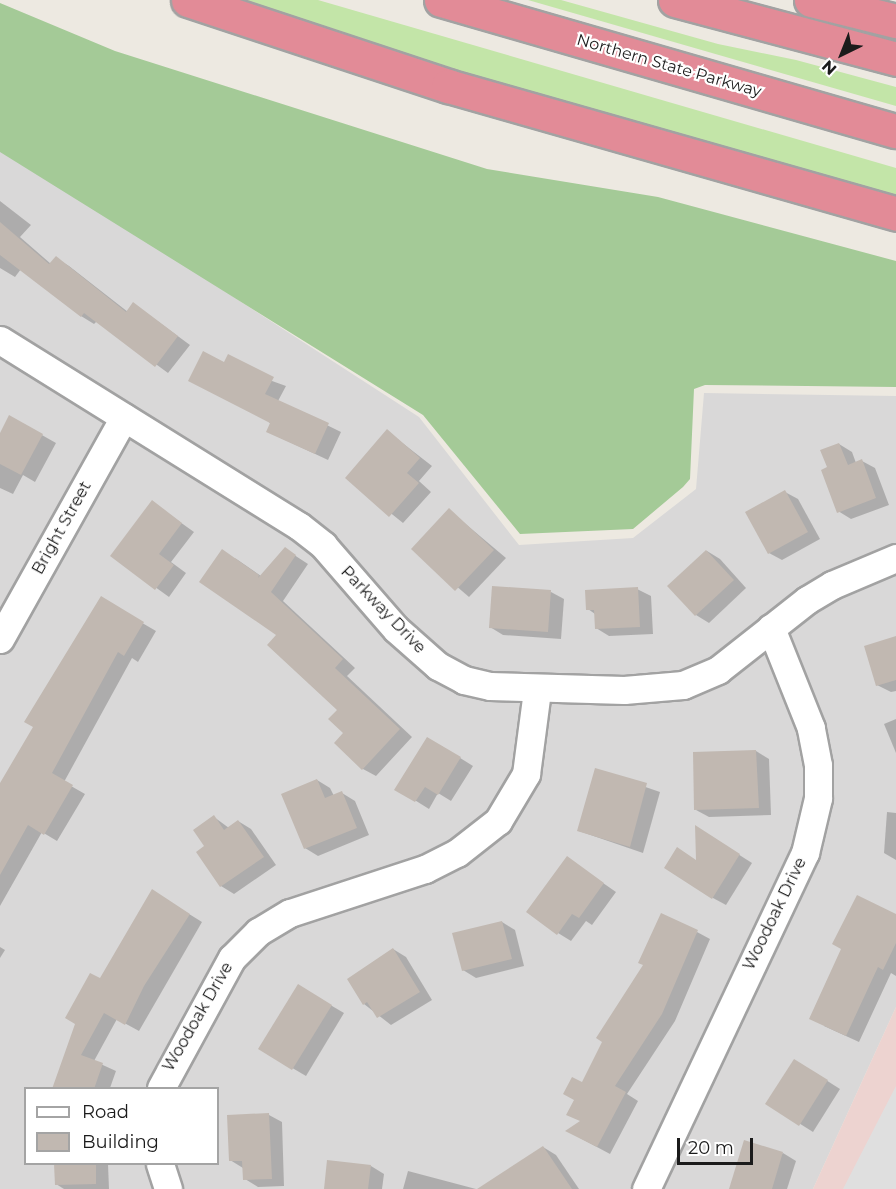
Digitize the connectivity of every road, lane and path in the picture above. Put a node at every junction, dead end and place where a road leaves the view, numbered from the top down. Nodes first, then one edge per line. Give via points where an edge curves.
1 (188, 0) edge
2 (441, 0) edge
3 (675, 0) edge
4 (811, 0) edge
5 (896, 21) edge
6 (896, 59) edge
7 (896, 131) edge
8 (896, 214) edge
9 (0, 340) edge
10 (124, 417) junction
11 (896, 558) edge
12 (771, 628) junction
13 (0, 639) edge
14 (537, 690) junction
15 (162, 1087) edge
16 (160, 1165) edge
17 (168, 1189) edge
18 (646, 1189) edge

1 - 8 highway via 448,86
2 - 7 highway, Northern State Parkway
3 - 6 highway
4 - 5 highway
9 - 10 street, Parkway Drive
10 - 13 street, Bright Street
10 - 14 street, Parkway Drive via 299,526 322,545 396,629 438,666 464,680
11 - 12 street, Parkway Drive via 832,585
12 - 14 street, Parkway Drive via 718,670 683,685
12 - 18 street, Woodoak Drive via 811,728 818,765 818,798 805,853
14 - 15 street, Woodoak Drive via 526,774 498,821 457,853 425,869 290,912 258,932 232,958
16 - 17 street

